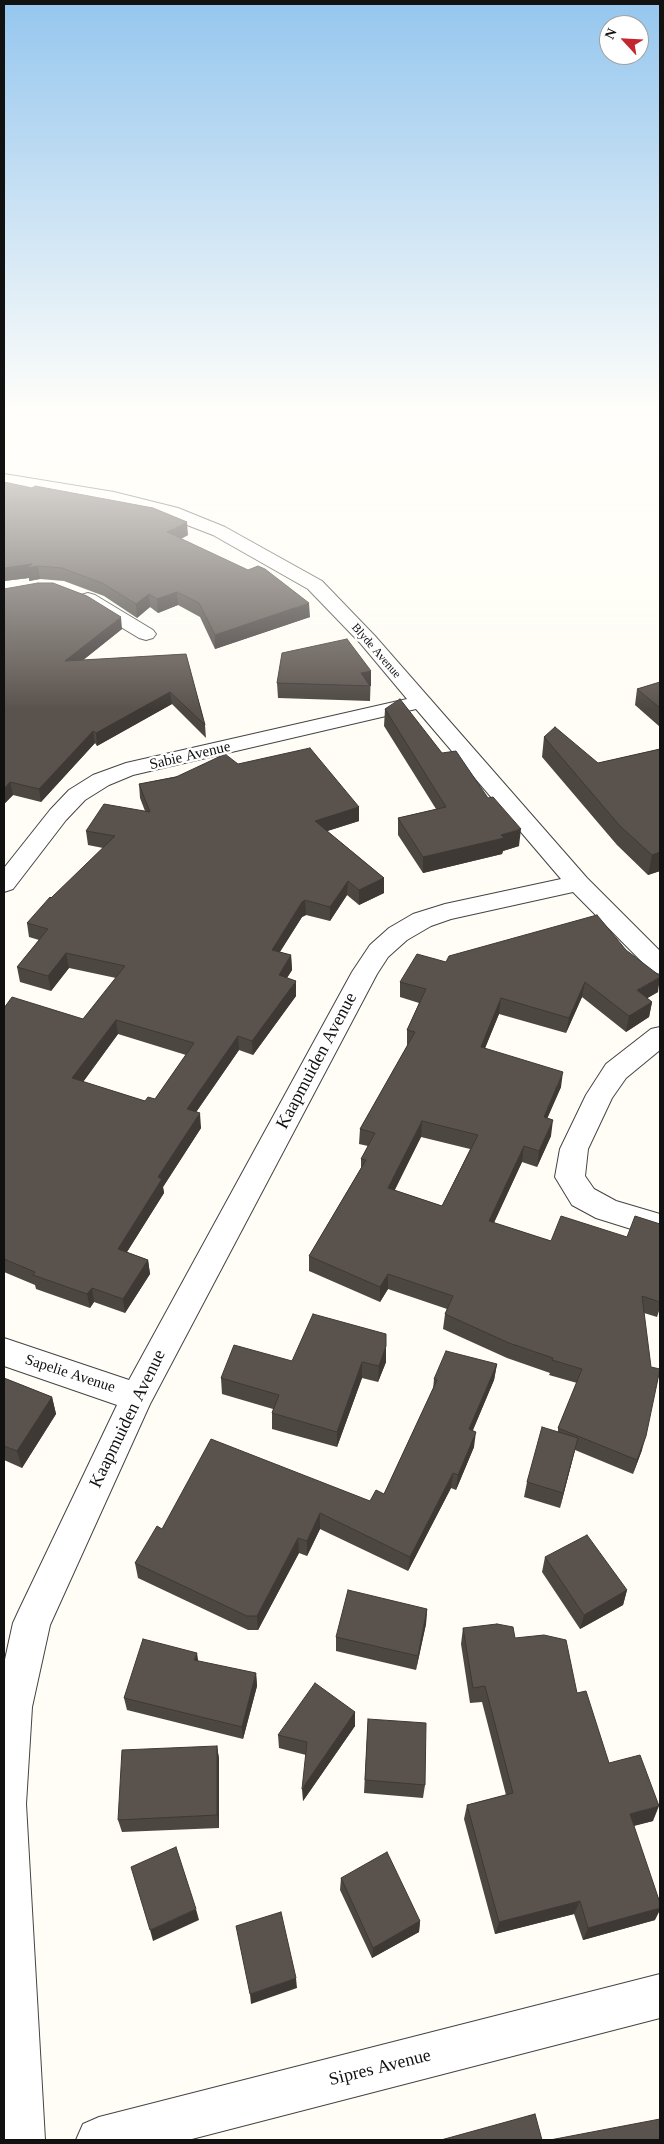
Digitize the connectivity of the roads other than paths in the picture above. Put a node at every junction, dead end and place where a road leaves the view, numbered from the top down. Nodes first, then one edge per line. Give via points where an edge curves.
1 (164, 510) edge
2 (75, 593) edge
3 (146, 634) dead end
4 (420, 702) junction
5 (4, 884) edge
6 (578, 884) junction
7 (660, 965) edge
8 (660, 1036) edge
9 (660, 1226) edge
10 (4, 1352) edge
11 (137, 1397) junction
12 (660, 1996) edge
13 (22, 2140) edge
14 (99, 2140) edge

1 - 4 street, Blyde Avenue via 246,545 315,585 368,640
2 - 3 street via 96,602
4 - 5 street, Sabie Avenue via 126,770 101,780 77,795 58,815
4 - 6 street, Blyde Avenue
6 - 7 street, Blyde Avenue
6 - 11 street, Kaapmuiden Avenue via 445,912 422,920 398,934 379,951
8 - 9 street via 616,1071 600,1095 574,1149 570,1177 583,1197 607,1210
10 - 11 street, Sapelie Avenue
11 - 13 street, Kaapmuiden Avenue via 32,1623 12,1707 6,1804
12 - 14 street, Sipres Avenue

